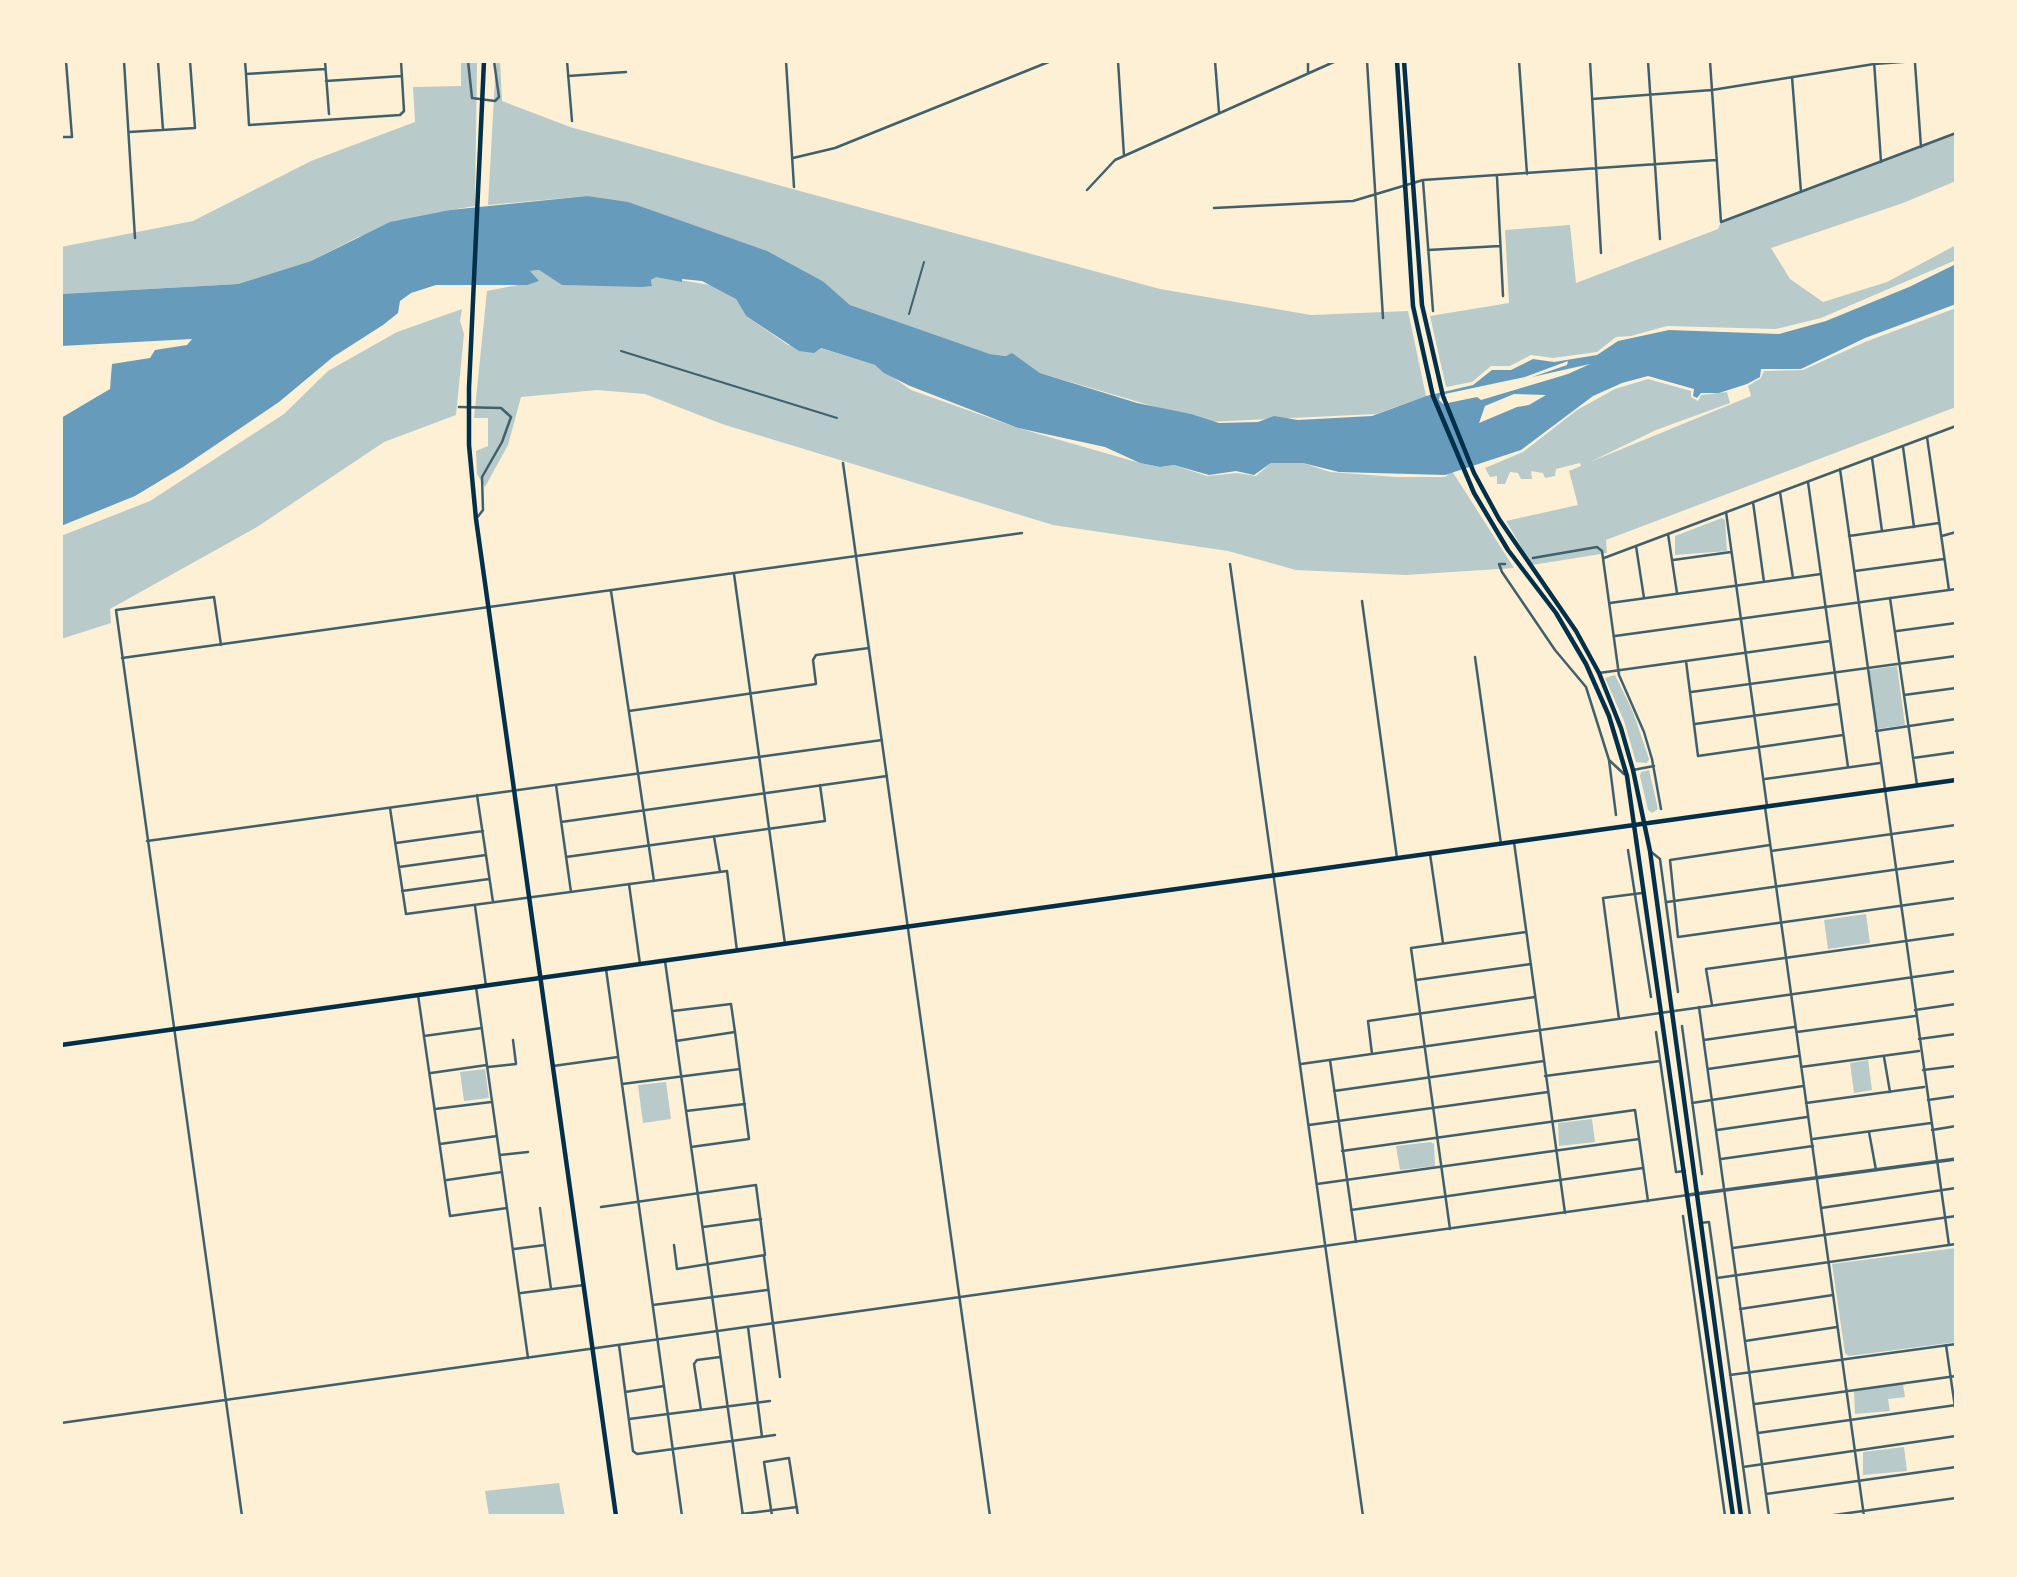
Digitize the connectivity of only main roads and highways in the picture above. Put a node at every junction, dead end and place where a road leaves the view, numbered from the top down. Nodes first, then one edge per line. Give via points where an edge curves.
1 (484, 61) edge
2 (1397, 61) edge
3 (1404, 61) edge
4 (1956, 780) edge
5 (1645, 823) junction
6 (1636, 825) junction
7 (541, 978) junction
8 (61, 1045) edge
9 (616, 1516) edge
10 (1733, 1516) edge
11 (1741, 1516) edge

1 - 7 main road via 468,415 476,519
2 - 6 main road via 1413,306 1428,377 1467,481 1592,675 1616,734
3 - 5 main road via 1422,305 1443,396 1487,498 1599,673 1619,721
4 - 5 main road
5 - 6 main road
5 - 11 main road
6 - 7 main road
6 - 10 main road
7 - 8 main road
7 - 9 main road

